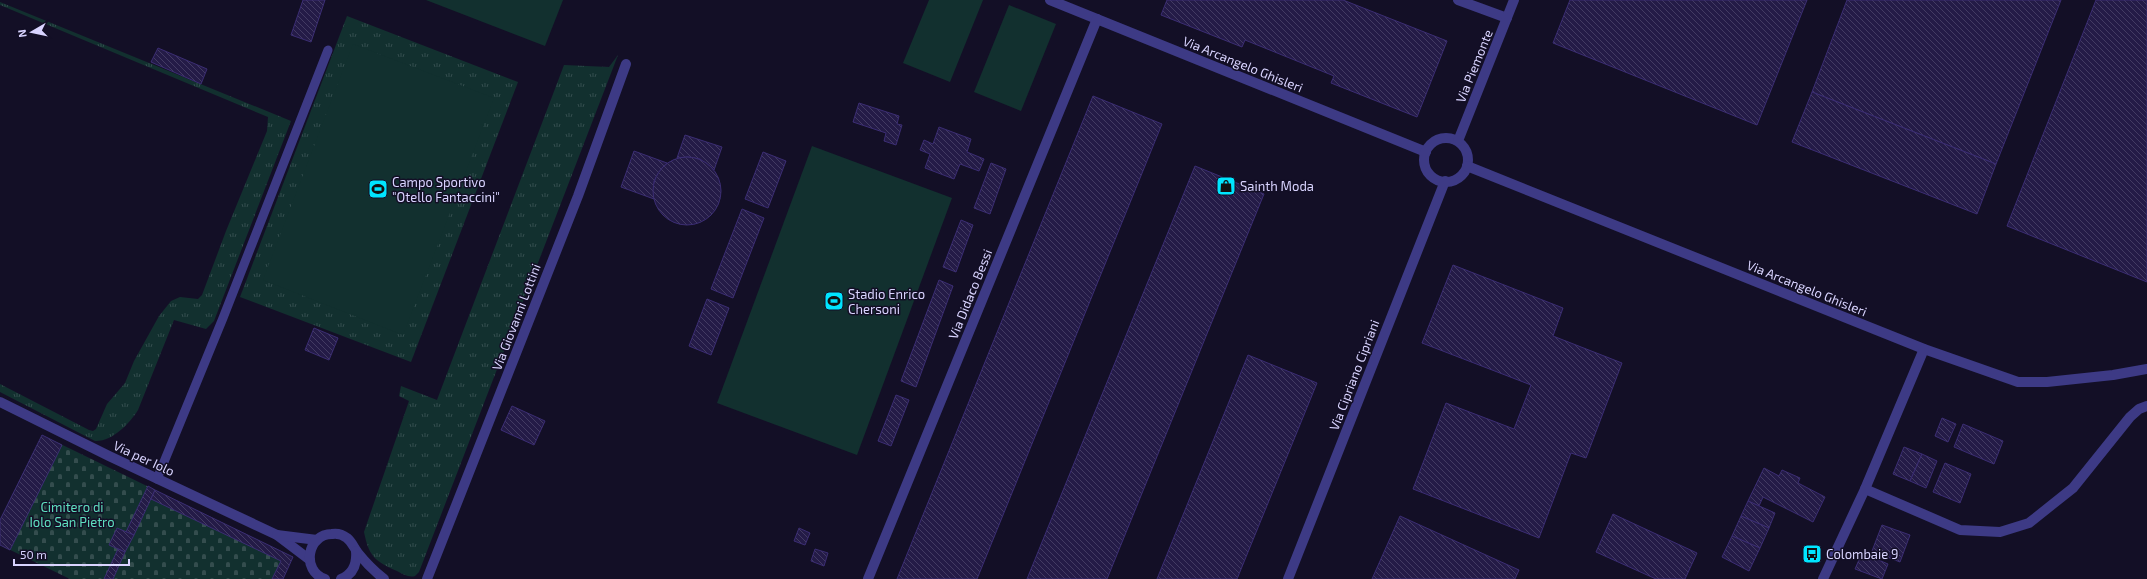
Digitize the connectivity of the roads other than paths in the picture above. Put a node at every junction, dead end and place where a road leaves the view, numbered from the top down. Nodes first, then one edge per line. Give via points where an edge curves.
1 (1050, 0) edge
2 (1458, 0) edge
3 (1514, 0) edge
4 (1507, 18) junction
5 (1097, 19) junction
6 (328, 50) dead end
7 (626, 64) dead end
8 (1458, 141) junction
9 (1426, 152) junction
10 (1467, 166) junction
11 (1445, 181) junction
12 (1924, 350) junction
13 (2147, 369) edge
14 (0, 402) edge
15 (2147, 406) edge
16 (157, 479) junction
17 (1865, 489) junction
18 (277, 535) junction
19 (317, 540) junction
20 (356, 551) junction
21 (311, 564) junction
22 (309, 579) edge
23 (325, 579) edge
24 (345, 579) edge
25 (384, 579) edge
26 (428, 579) edge
27 (868, 579) edge
28 (1288, 579) edge
29 (1823, 579) edge

1 - 5 street, Via Arcangelo Ghisleri
2 - 4 street
3 - 4 street, Via Piemonte
4 - 8 street, Via Piemonte
5 - 9 street, Via Arcangelo Ghisleri
5 - 27 street, Via Didaco Bessi
6 - 16 lane via 224,318
7 - 26 street, Via Giovanni Lottini via 578,196
8 - 9 street via 1439,139 1429,146
8 - 10 street via 1467,152
9 - 11 street via 1428,172 1438,180
10 - 11 street via 1458,178
10 - 12 street, Via Arcangelo Ghisleri
11 - 28 street, Via Cipriano Cipriani
12 - 13 street, Via Arcangelo Ghisleri via 2018,382 2113,375
12 - 17 street
14 - 16 street, Via per Iolo
15 - 17 street via 2130,417 2073,488 2029,523 2000,532 1960,530
16 - 18 street, Via per Iolo
17 - 29 street
18 - 19 street, Via per Iolo
18 - 21 street, Via per Iolo
19 - 20 street via 324,535 340,534
19 - 21 street via 310,552
20 - 24 street via 355,567
20 - 25 street
21 - 22 street
21 - 23 street, Via per Iolo via 316,573

